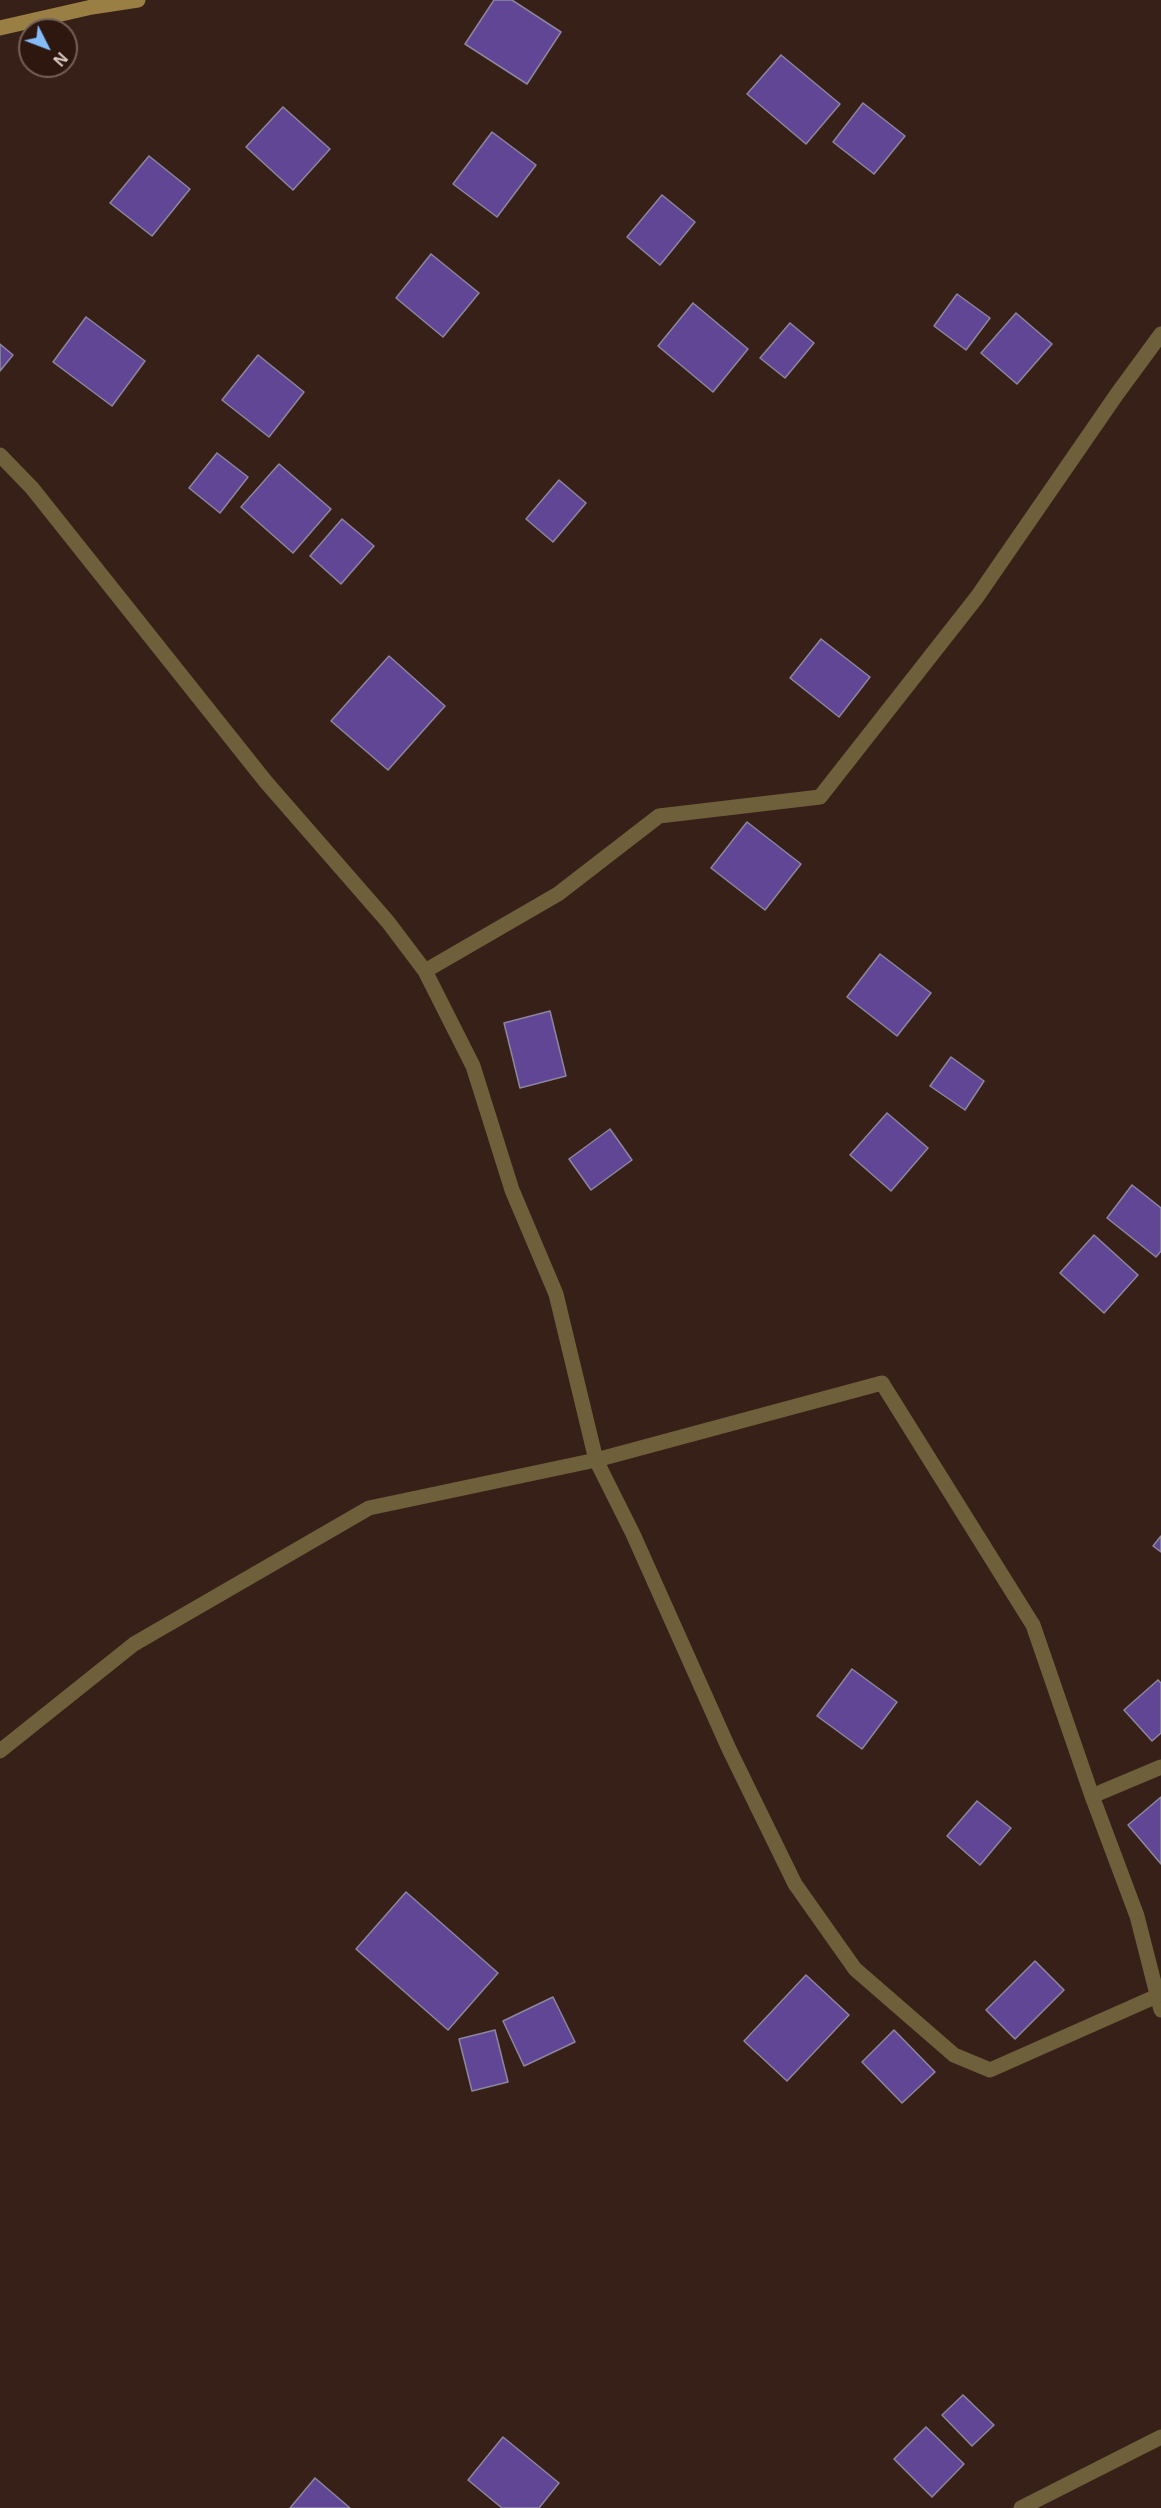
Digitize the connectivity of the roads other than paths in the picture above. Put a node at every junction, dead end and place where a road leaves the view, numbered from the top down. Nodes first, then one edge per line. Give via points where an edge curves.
1 (138, 0) edge
2 (0, 28) edge
3 (1161, 334) edge
4 (0, 455) edge
5 (424, 971) junction
6 (596, 1460) junction
7 (0, 1751) edge
8 (1161, 1767) edge
9 (1092, 1796) junction
10 (1159, 2003) edge
11 (1161, 2437) edge
12 (1021, 2508) edge

1 - 2 street
3 - 5 street via 977,597 820,797 659,816 558,894
4 - 5 street via 32,488 259,773 388,922
5 - 6 street via 473,1066 512,1190 556,1293
6 - 7 street via 369,1508 134,1644
6 - 9 street via 882,1383 1033,1625
6 - 10 street via 795,1884 855,1969 954,2055 990,2070
8 - 9 street
9 - 10 street via 1137,1916
11 - 12 street

